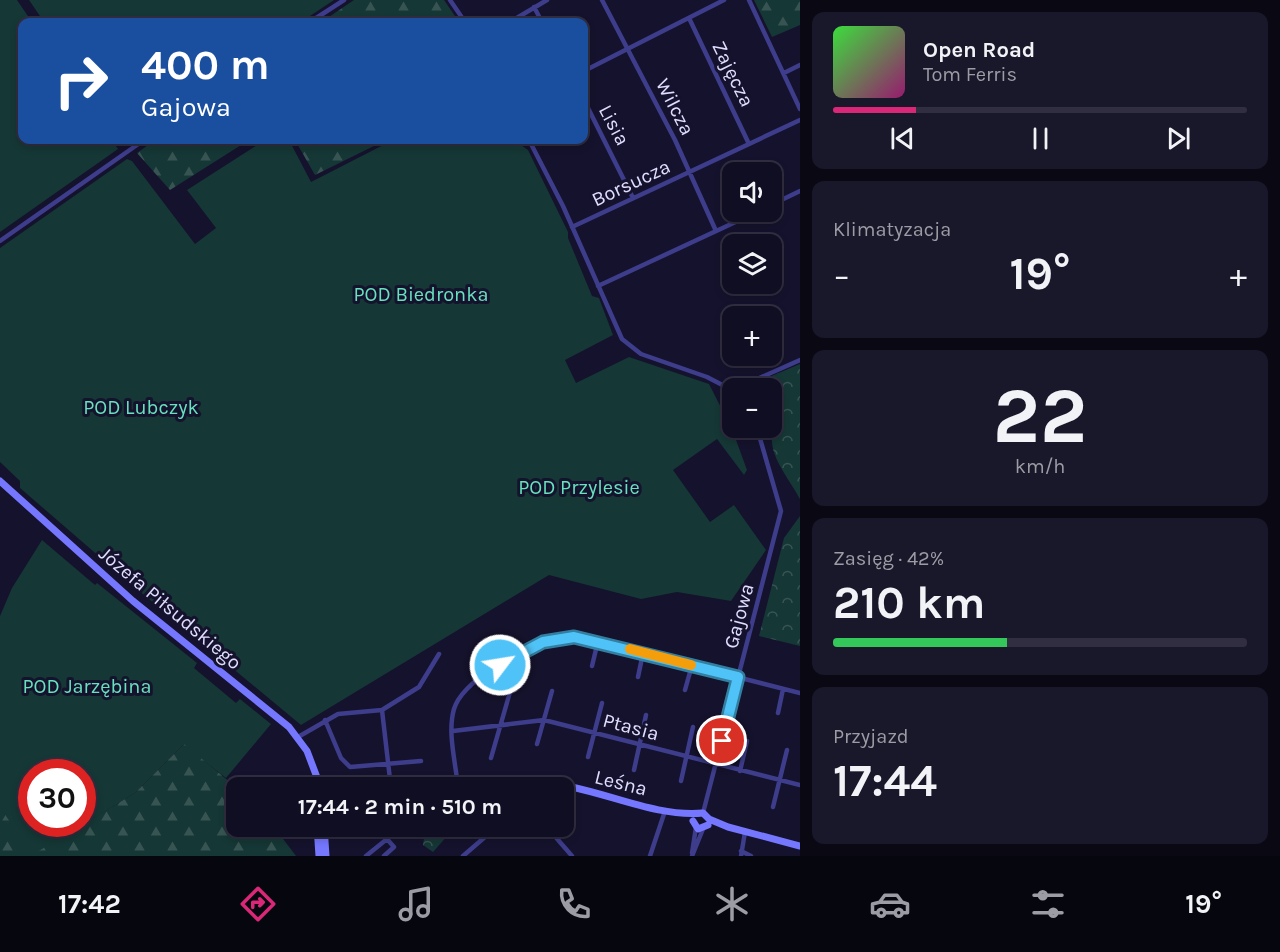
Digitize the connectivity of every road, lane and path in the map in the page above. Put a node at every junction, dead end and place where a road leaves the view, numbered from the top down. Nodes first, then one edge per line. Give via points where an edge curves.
1 (344, 0) edge
2 (450, 0) edge
3 (548, 0) edge
4 (602, 0) edge
5 (724, 0) edge
6 (749, 0) edge
7 (534, 7) junction
8 (316, 18) edge
9 (462, 18) edge
10 (516, 18) edge
11 (540, 18) edge
12 (689, 18) junction
13 (627, 49) junction
14 (800, 65) edge
15 (588, 69) edge
16 (784, 73) junction
17 (588, 108) edge
18 (800, 109) edge
19 (800, 120) edge
20 (138, 144) edge
21 (531, 144) edge
22 (749, 144) junction
23 (690, 172) junction
24 (800, 192) edge
25 (633, 198) junction
26 (782, 200) edge
27 (735, 222) edge
28 (572, 227) junction
29 (716, 231) junction
30 (0, 241) edge
31 (598, 286) junction
32 (800, 360) edge
33 (760, 378) edge
34 (722, 384) edge
35 (760, 438) edge
36 (0, 481) edge
37 (598, 641) junction
38 (644, 653) junction
39 (439, 654) dead end
40 (692, 665) junction
41 (592, 666) dead end
42 (638, 677) dead end
43 (738, 677) junction
44 (783, 689) junction
45 (685, 690) dead end
46 (552, 691) dead end
47 (510, 692) dead end
48 (800, 693) edge
49 (602, 704) dead end
50 (382, 710) junction
51 (778, 713) dead end
52 (646, 715) dead end
53 (325, 720) junction
54 (544, 720) junction
55 (500, 724) junction
56 (693, 727) dead end
57 (453, 731) junction
58 (594, 732) junction
59 (298, 737) junction
60 (747, 741) dead end
61 (537, 744) dead end
62 (640, 745) junction
63 (787, 750) dead end
64 (588, 757) dead end
65 (687, 757) junction
66 (491, 758) dead end
67 (421, 761) dead end
68 (716, 764) junction
69 (312, 765) junction
70 (389, 765) junction
71 (634, 770) dead end
72 (740, 771) junction
73 (315, 777) edge
74 (317, 777) edge
75 (390, 777) edge
76 (457, 777) edge
77 (779, 780) junction
78 (681, 781) dead end
79 (800, 785) edge
80 (574, 788) edge
81 (773, 807) dead end
82 (665, 811) junction
83 (701, 821) junction
84 (745, 832) junction
85 (318, 837) edge
86 (325, 837) edge
87 (485, 837) edge
88 (556, 837) edge
89 (387, 839) joint
90 (800, 846) edge
91 (741, 853) edge
92 (319, 856) edge
93 (326, 856) edge
94 (366, 856) edge
95 (384, 856) edge
96 (463, 856) edge
97 (572, 856) edge
98 (650, 856) edge
99 (692, 856) edge
100 (751, 856) edge

1 - 8 street
2 - 9 street
3 - 7 street
4 - 13 street, Wilcza
5 - 12 street
6 - 16 street
7 - 10 street
7 - 11 street
12 - 13 street
12 - 22 street, Zajęcza
13 - 15 street
13 - 23 street, Wilcza
14 - 16 street
16 - 18 street
17 - 25 street, Lisia
19 - 22 street, Borsucza
20 - 30 street
21 - 28 street
22 - 23 street, Borsucza
23 - 25 street, Borsucza
23 - 29 street, Wilcza
24 - 26 street
25 - 28 street, Borsucza
27 - 29 street
28 - 31 street
29 - 31 street
31 - 34 street via 618,333 630,347
32 - 33 street
35 - 43 street, Gajowa via 781,511
36 - 59 street, Józefa Piłsudskiego via 125,594
37 - 38 street
37 - 41 street
37 - 57 street via 574,637 546,640 483,675 459,698 453,714
38 - 40 street
38 - 42 street
39 - 50 street via 419,687
40 - 43 street
40 - 45 street
43 - 44 street
43 - 68 street, Gajowa
44 - 48 street
44 - 51 street
46 - 54 street
47 - 55 street
49 - 58 street
50 - 53 street via 338,714
50 - 70 street
52 - 62 street
53 - 59 street
53 - 70 street via 341,758 350,767
54 - 55 street, Ptasia
54 - 58 street, Ptasia
54 - 61 street
55 - 57 street, Ptasia
55 - 66 street
56 - 65 street
57 - 76 street
58 - 62 street, Ptasia
58 - 64 street
59 - 69 street, Józefa Piłsudskiego
60 - 72 street
62 - 65 street, Ptasia
62 - 71 street
63 - 77 street
65 - 68 street, Ptasia
65 - 78 street
67 - 70 street
68 - 72 street, Ptasia
68 - 83 street, Gajowa
69 - 73 street, Józefa Piłsudskiego
69 - 74 street, Józefa Piłsudskiego
70 - 75 street
72 - 77 street, Ptasia
77 - 79 street, Ptasia
77 - 81 street
80 - 82 street, Leśna
82 - 83 street, Leśna
82 - 98 street
83 - 84 street, Leśna
83 - 99 street, Gajowa
84 - 90 street, Leśna
84 - 91 street
85 - 92 street
86 - 93 street
87 - 96 street
88 - 97 street
89 - 94 street
89 - 95 street via 394,848
91 - 100 street

